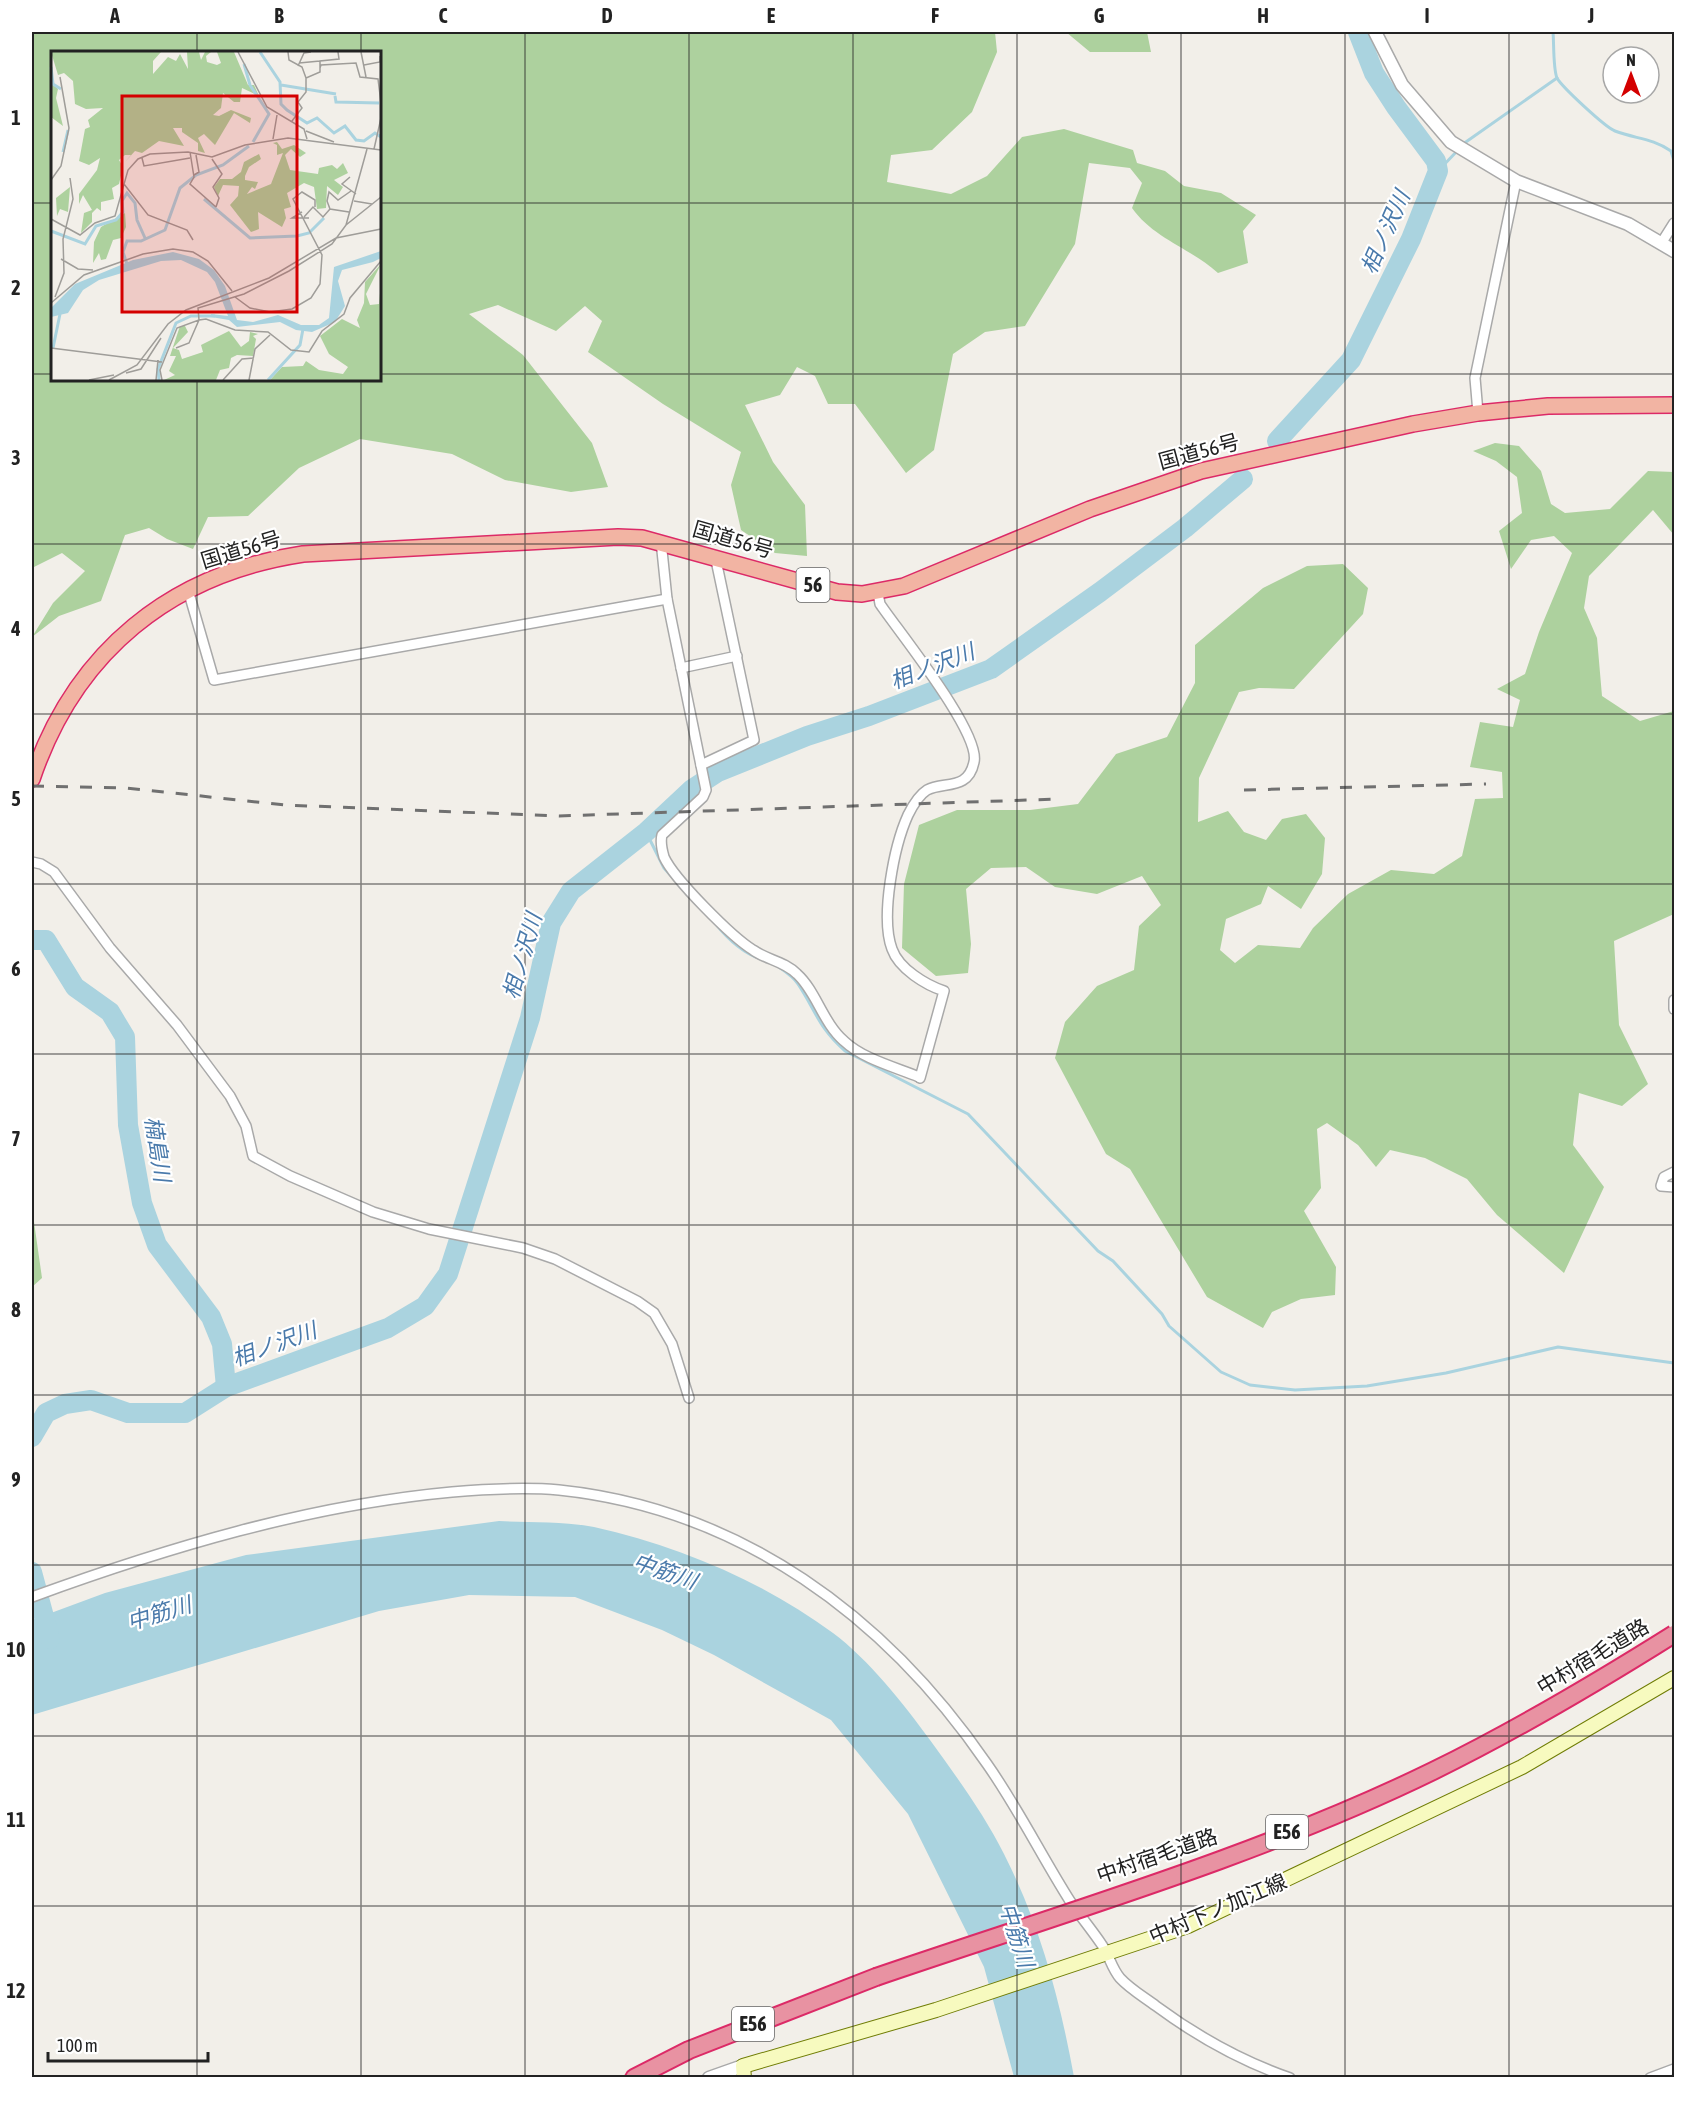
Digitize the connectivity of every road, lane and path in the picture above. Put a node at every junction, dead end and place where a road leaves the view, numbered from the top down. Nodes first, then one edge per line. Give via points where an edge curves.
1 (1375, 32) edge
2 (1516, 181) junction
3 (1674, 223) edge
4 (1662, 242) junction
5 (1674, 251) edge
6 (1674, 405) edge
7 (1478, 413) junction
8 (661, 541) junction
9 (720, 558) junction
10 (188, 590) junction
11 (878, 592) junction
12 (667, 599) junction
13 (737, 656) junction
14 (681, 668) junction
15 (701, 768) junction
16 (32, 779) edge
17 (32, 861) edge
18 (1674, 1000) edge
19 (1674, 1009) edge
20 (1674, 1172) edge
21 (1674, 1187) edge
22 (689, 1398) dead end
23 (32, 1597) edge
24 (1674, 1634) edge
25 (1674, 1678) edge
26 (1108, 1954) junction
27 (1674, 2069) edge
28 (744, 2072) edge
29 (634, 2078) edge
30 (709, 2078) edge
31 (1290, 2078) edge
32 (1650, 2078) edge

1 - 2 street via 1402,85 1451,142
2 - 4 street via 1628,224
2 - 7 street via 1475,378
3 - 4 street
4 - 5 street
6 - 7 highway, 国道56号 / 56 via 1548,406
7 - 11 highway, 国道56号 / 56 via 1245,461 1160,483 904,586
8 - 9 highway, 国道56号 / 56
8 - 10 highway, 国道56号 / 56 via 618,537 303,554 269,559
8 - 12 street
9 - 11 highway, 国道56号 / 56 via 837,592
9 - 13 street via 717,565
10 - 12 street via 214,680
10 - 16 highway, 国道56号 / 56 via 154,608 93,664 56,721
11 - 15 street via 880,604 963,722 975,762 966,778 928,789 921,796 908,815 897,849 889,924 892,950 927,985 944,991 919,1077 844,1042 823,1017 798,975 780,961 753,951 719,921 665,858 662,835 704,797
12 - 14 street
13 - 14 street
13 - 15 street via 754,740
14 - 15 street
17 - 22 street via 54,873 110,948 177,1025 230,1096 246,1126 253,1156 373,1212 555,1259 646,1307 654,1313 672,1344
18 - 19 street
20 - 21 street via 1664,1178 1661,1186
23 - 26 street via 204,1541 404,1497 496,1489 557,1490 637,1503 697,1522 791,1570 895,1650 988,1765 1072,1903
24 - 29 highway, 中村宿毛道路 / E56, bridge via 1511,1731 1346,1809 1204,1864 876,1977 689,2050
25 - 26 main road, 中村下ノ加江線 via 1522,1767 1209,1917
26 - 28 main road, 中村下ノ加江線
26 - 31 street via 1118,1976 1191,2031 1252,2065
27 - 32 street
28 - 30 street

